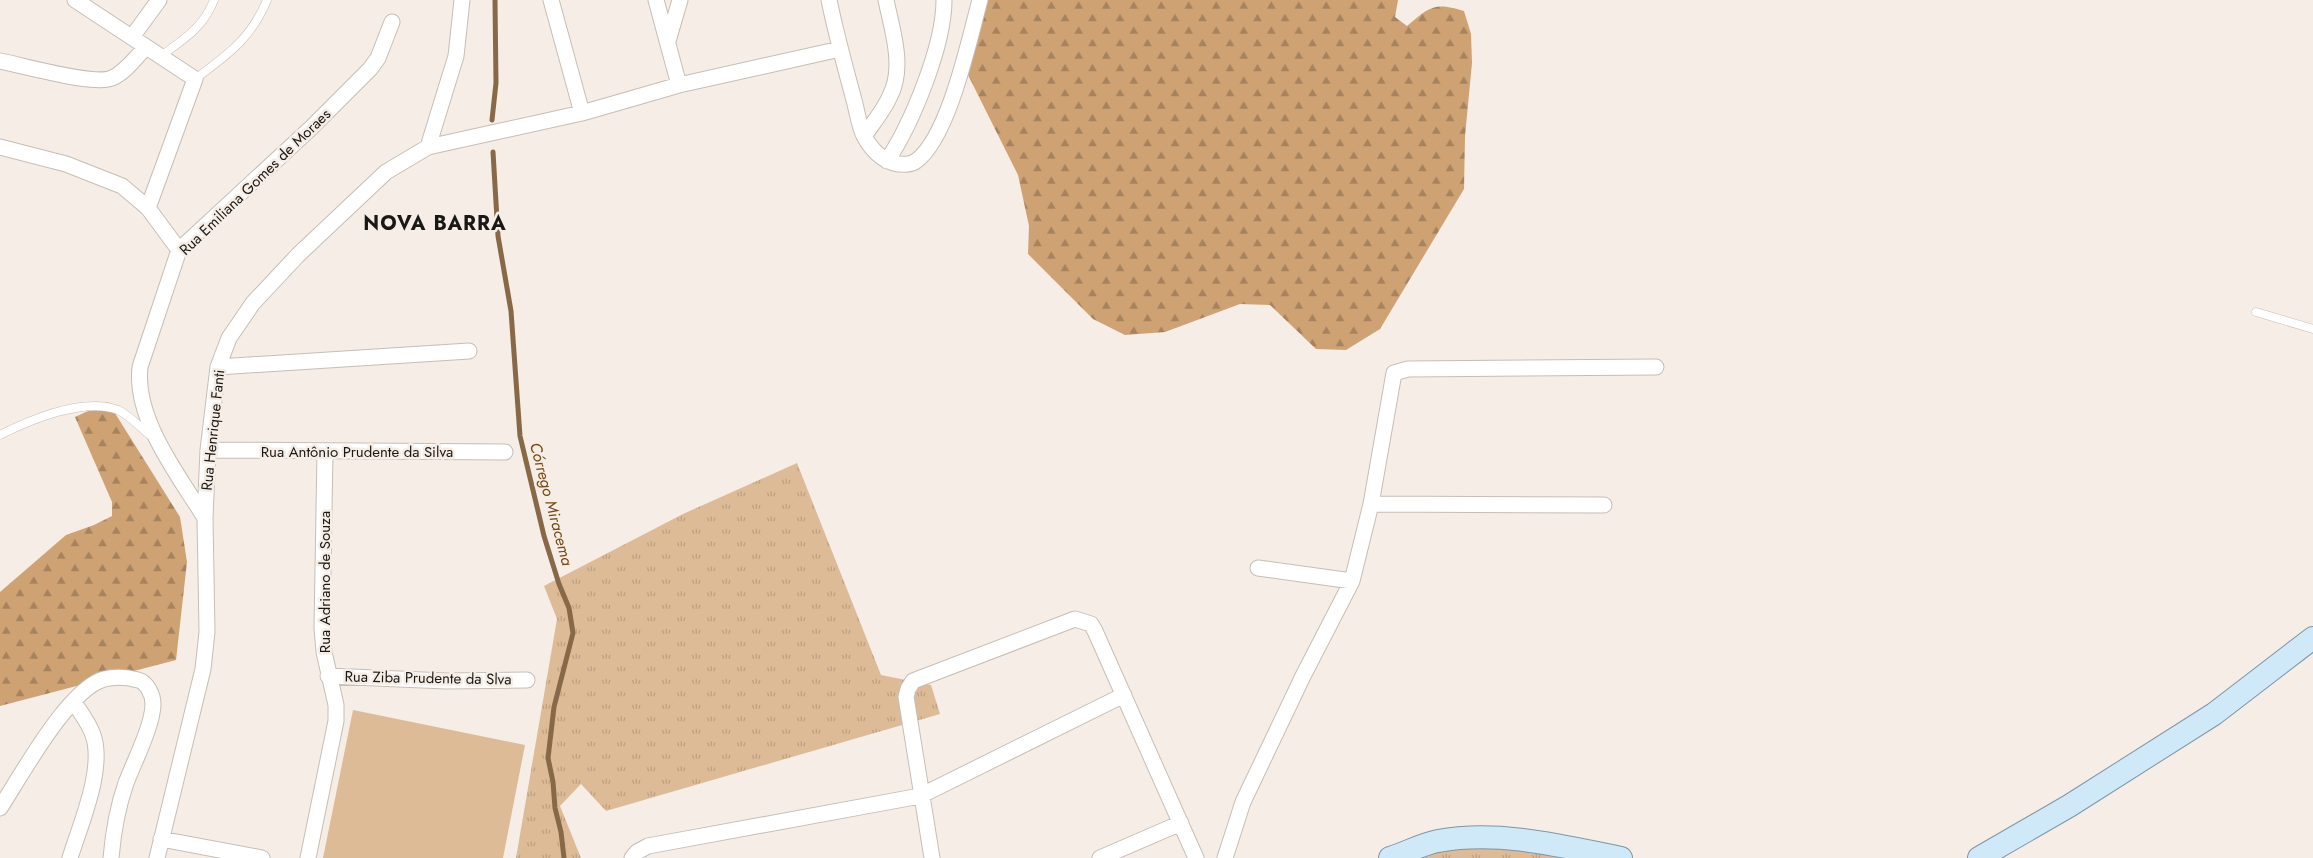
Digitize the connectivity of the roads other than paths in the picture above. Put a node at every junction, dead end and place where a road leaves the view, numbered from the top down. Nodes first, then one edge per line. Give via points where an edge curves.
1 (75, 0) edge
2 (158, 0) edge
3 (214, 0) edge
4 (267, 0) edge
5 (462, 0) edge
6 (551, 0) edge
7 (656, 0) edge
8 (680, 0) edge
9 (829, 0) edge
10 (886, 0) edge
11 (944, 0) edge
12 (980, 0) edge
13 (392, 22) dead end
14 (132, 37) junction
15 (668, 41) junction
16 (146, 47) junction
17 (840, 49) junction
18 (161, 56) junction
19 (0, 61) edge
20 (195, 79) junction
21 (680, 85) junction
22 (582, 113) junction
23 (864, 136) junction
24 (0, 147) edge
25 (428, 148) junction
26 (887, 161) junction
27 (148, 208) junction
28 (179, 250) junction
29 (2256, 312) dead end
30 (2313, 329) edge
31 (469, 350) dead end
32 (1656, 366) dead end
33 (218, 367) junction
34 (0, 435) edge
35 (157, 440) junction
36 (208, 450) junction
37 (325, 452) junction
38 (505, 452) dead end
39 (1372, 504) junction
40 (1604, 504) dead end
41 (205, 518) junction
42 (1258, 568) dead end
43 (1352, 581) junction
44 (2313, 638) edge
45 (328, 676) junction
46 (527, 680) dead end
47 (1124, 695) junction
48 (74, 702) junction
49 (920, 796) junction
50 (0, 808) edge
51 (1181, 823) junction
52 (161, 839) junction
53 (70, 858) edge
54 (111, 858) edge
55 (157, 858) edge
56 (262, 858) edge
57 (308, 858) edge
58 (632, 858) edge
59 (932, 858) edge
60 (1100, 858) edge
61 (1196, 858) edge
62 (1225, 858) edge
63 (1390, 858) edge
64 (1621, 858) edge
65 (1979, 858) edge

1 - 14 street
2 - 14 street
3 - 18 lane via 196,30
4 - 20 lane via 250,33 236,48
5 - 25 street via 456,56
6 - 22 street
7 - 15 street
8 - 15 street
9 - 17 street
10 - 23 street via 898,59 896,81 890,97
11 - 26 street via 944,18 938,42 912,116
12 - 26 street via 940,129 915,163 900,165
13 - 28 street, Rua Emiliana Gomes de Moraes via 378,58 370,69 312,128
14 - 16 street
15 - 21 street
16 - 18 street
16 - 19 street via 125,69 111,78 93,80
17 - 21 street, Rua Henrique Fanti
17 - 23 street
18 - 20 street
20 - 27 street
21 - 22 street, Rua Henrique Fanti
22 - 25 street, Rua Henrique Fanti
23 - 26 street via 875,152
24 - 27 street via 66,164 122,186
25 - 33 street, Rua Henrique Fanti via 386,172 298,255 253,303 229,338
27 - 28 street
28 - 35 street, Rua Emiliana Gomes de Moraes via 140,367 138,384
29 - 30 lane
31 - 33 street
32 - 39 street via 1408,369 1394,373
33 - 36 street, Rua Henrique Fanti
34 - 35 lane via 58,412 96,406 118,410
35 - 41 street, Rua Emiliana Gomes de Moraes
36 - 37 street, Rua Antônio Prudente da Silva
36 - 41 street, Rua Henrique Fanti
37 - 38 street, Rua Antônio Prudente da Silva
37 - 45 street, Rua Adriano de Souza via 322,628
39 - 40 street
39 - 43 street
41 - 52 street, Rua Henrique Fanti via 206,632 203,669
42 - 43 street
43 - 62 street via 1302,676 1243,802
44 - 65 main road via 2214,714 2069,806
45 - 46 street, Rua Ziba Prudente da Slva via 446,681
45 - 57 street, Rua Adriano de Souza via 336,705 336,721
47 - 49 street
47 - 49 street via 1091,624 1075,619 913,681 906,697
47 - 51 street
48 - 50 street via 58,720
48 - 53 street via 93,734 96,749 93,781
48 - 54 street via 83,691 103,679 125,676 142,681 151,692 154,703 125,786
49 - 58 street via 648,846
49 - 59 street
51 - 60 street
51 - 61 street
52 - 55 street, Rua Henrique Fanti
52 - 56 street
63 - 64 main road via 1437,841 1478,837 1539,842

